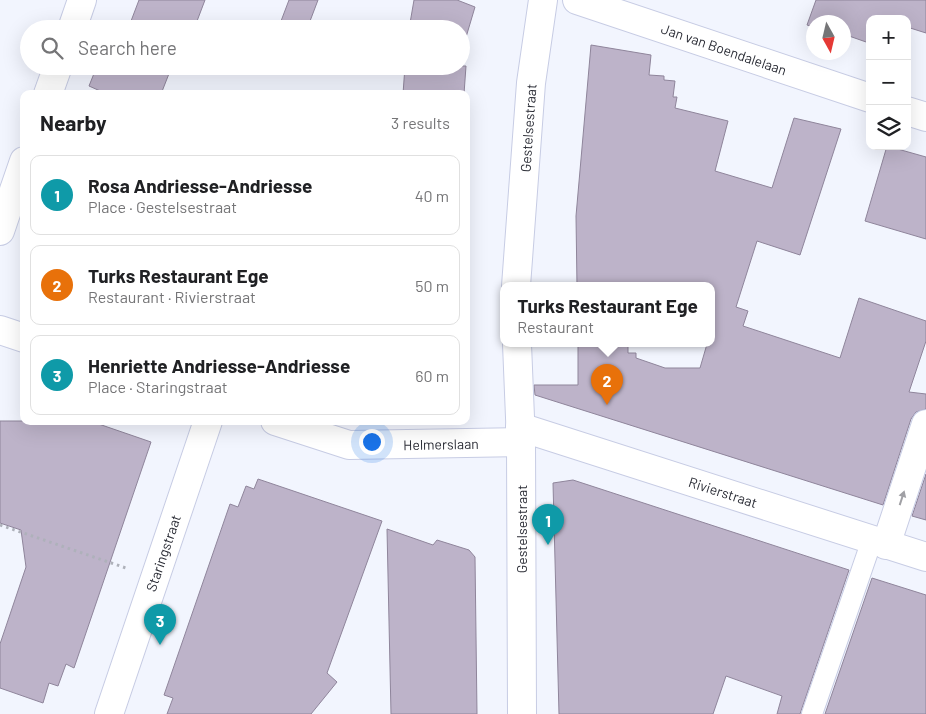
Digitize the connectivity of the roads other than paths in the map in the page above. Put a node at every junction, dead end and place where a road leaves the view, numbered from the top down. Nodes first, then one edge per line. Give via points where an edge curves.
1 (82, 0) edge
2 (544, 0) edge
3 (577, 0) edge
4 (75, 20) edge
5 (55, 75) edge
6 (49, 90) edge
7 (866, 97) edge
8 (911, 112) edge
9 (926, 117) edge
10 (20, 172) edge
11 (0, 230) edge
12 (516, 282) edge
13 (0, 330) edge
14 (20, 337) edge
15 (517, 347) edge
16 (926, 424) edge
17 (207, 425) edge
18 (288, 425) edge
19 (521, 435) junction
20 (879, 542) junction
21 (926, 557) edge
22 (109, 714) edge
23 (522, 714) edge
24 (812, 714) edge

1 - 4 street
2 - 12 street, Gestelsestraat via 531,83
3 - 7 street, Jan van Boendalelaan
5 - 6 street
8 - 9 street
10 - 11 street
13 - 14 street
15 - 19 street, Gestelsestraat
20 -> 16 street
17 - 22 street, Staringstraat
18 - 19 street, Helmerslaan via 350,445
19 - 20 street, Rivierstraat
19 - 23 street, Gestelsestraat
20 - 21 street, Rivierstraat
20 - 24 lane

